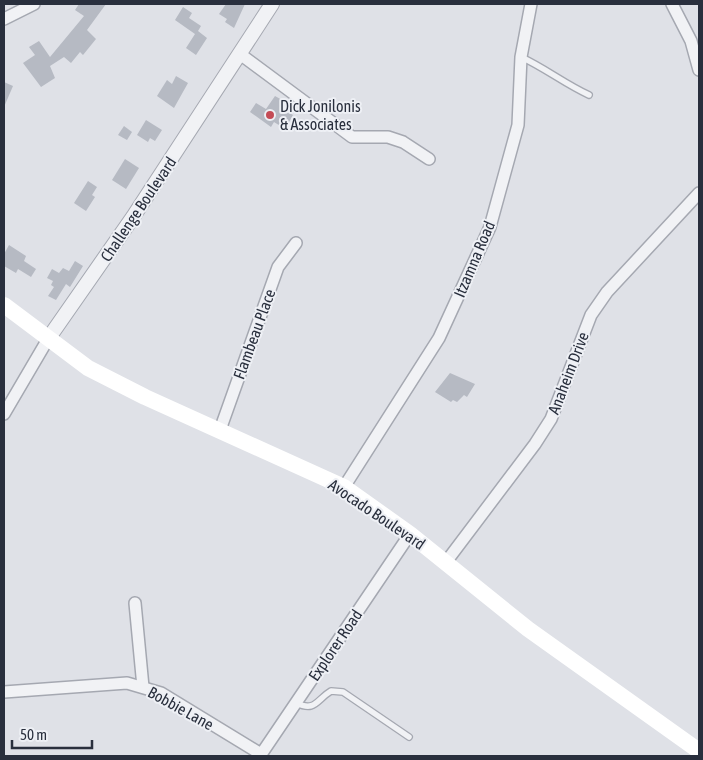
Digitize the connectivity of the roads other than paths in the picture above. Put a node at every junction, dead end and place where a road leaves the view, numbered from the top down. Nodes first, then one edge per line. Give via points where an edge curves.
1 (34, 4) edge
2 (272, 4) edge
3 (531, 4) edge
4 (672, 4) edge
5 (4, 19) edge
6 (240, 54) junction
7 (522, 57) junction
8 (699, 70) edge
9 (589, 95) dead end
10 (429, 159) dead end
11 (699, 193) edge
12 (296, 243) dead end
13 (4, 304) edge
14 (48, 339) junction
15 (4, 414) edge
16 (220, 430) junction
17 (344, 487) junction
18 (410, 534) junction
19 (446, 562) junction
20 (135, 603) dead end
21 (143, 687) junction
22 (4, 692) edge
23 (296, 703) junction
24 (409, 737) dead end
25 (699, 751) edge
26 (261, 755) edge

1 - 5 street
2 - 6 street, Challenge Boulevard
3 - 7 street, Itzamna Road
4 - 8 street via 692,41
6 - 10 street via 352,137 388,137 403,142
6 - 14 street, Challenge Boulevard
7 - 9 lane
7 - 17 street, Itzamna Road via 518,124 490,227 439,338
11 - 19 street, Anaheim Drive via 607,292 591,315 551,419
12 - 16 street, Flambeau Place via 278,267
13 - 14 main road, Avocado Boulevard
14 - 15 street, Challenge Boulevard
14 - 16 main road, Avocado Boulevard via 88,368
16 - 17 main road, Avocado Boulevard
17 - 18 main road, Avocado Boulevard
18 - 19 main road, Avocado Boulevard
18 - 23 street, Explorer Road
19 - 25 main road, Avocado Boulevard via 510,615
20 - 21 street
21 - 22 street, Bobbie Lane via 127,683
21 - 26 street, Bobbie Lane via 161,693
23 - 24 lane via 312,707 331,691 343,692
23 - 26 street, Explorer Road

